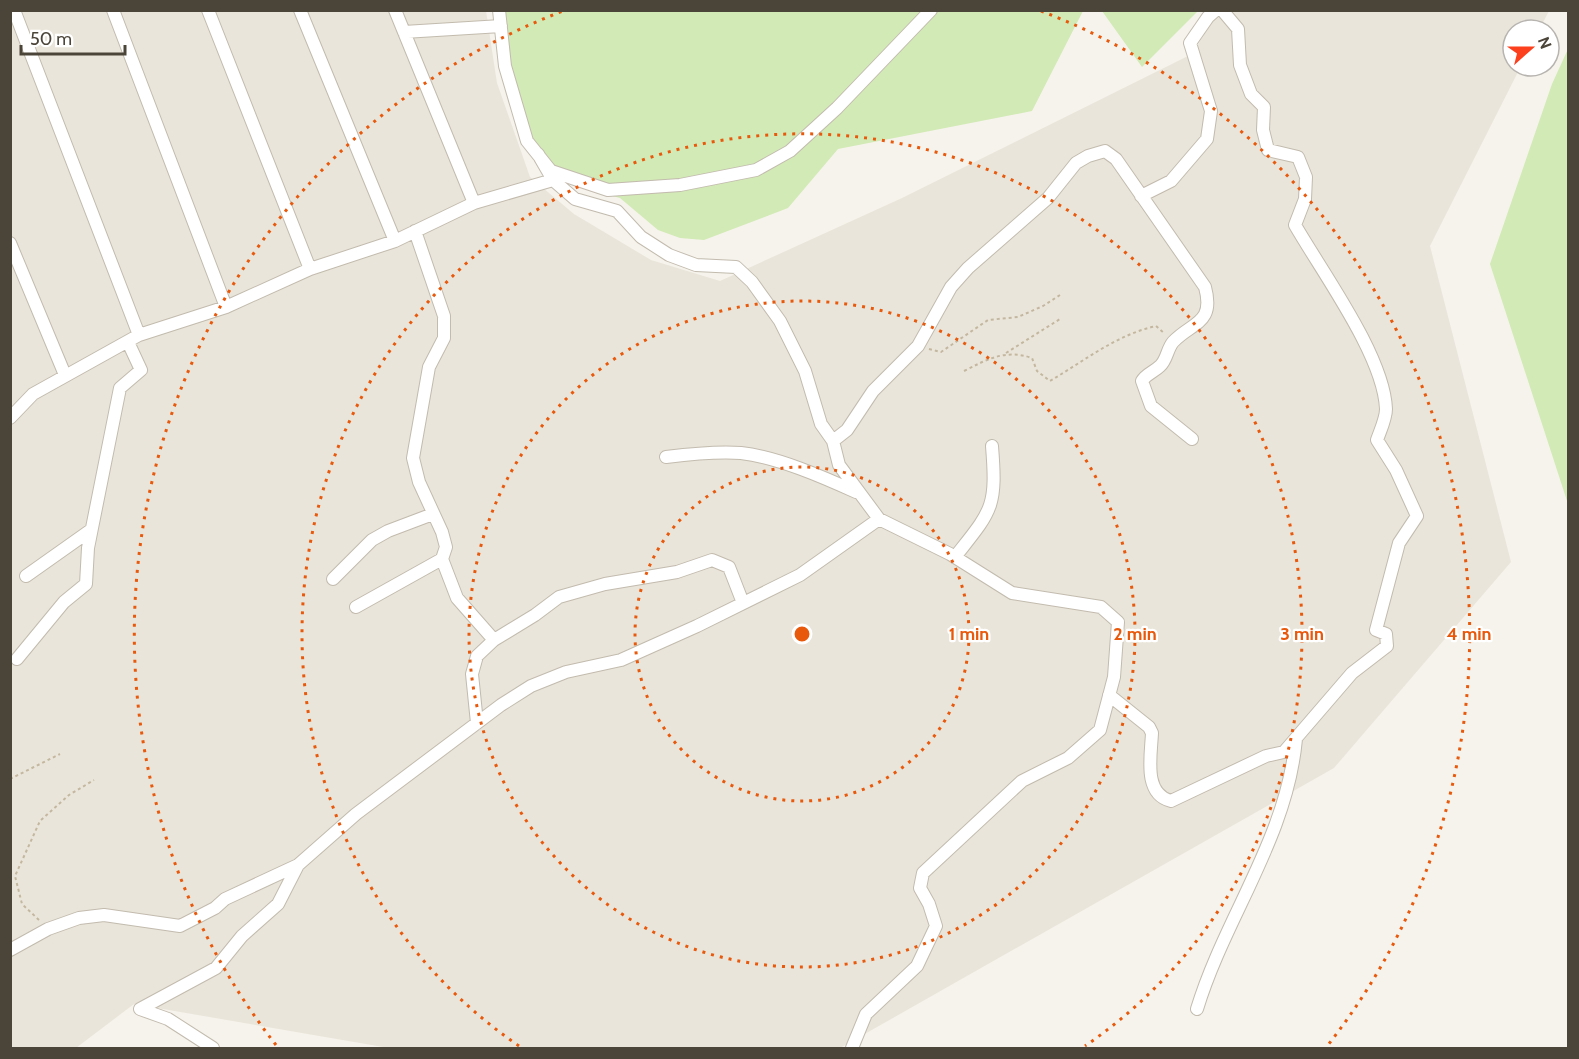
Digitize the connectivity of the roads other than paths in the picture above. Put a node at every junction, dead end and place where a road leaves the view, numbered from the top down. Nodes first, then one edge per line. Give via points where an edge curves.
1 (14, 10) edge
2 (113, 10) edge
3 (208, 10) edge
4 (300, 10) edge
5 (395, 10) edge
6 (499, 10) edge
7 (931, 10) edge
8 (1216, 10) edge
9 (1222, 10) edge
10 (501, 26) junction
11 (404, 32) junction
12 (538, 154) junction
13 (554, 180) junction
14 (1142, 196) junction
15 (474, 203) junction
16 (415, 231) junction
17 (395, 241) junction
18 (10, 243) edge
19 (310, 269) junction
20 (226, 307) junction
21 (139, 335) junction
22 (128, 342) junction
23 (65, 375) junction
24 (10, 418) edge
25 (1192, 439) dead end
26 (833, 441) junction
27 (992, 446) dead end
28 (666, 457) dead end
29 (857, 492) junction
30 (433, 513) junction
31 (879, 519) junction
32 (91, 530) junction
33 (955, 557) junction
34 (442, 559) junction
35 (26, 576) dead end
36 (333, 579) dead end
37 (743, 603) junction
38 (356, 607) dead end
39 (494, 640) junction
40 (17, 659) dead end
41 (1109, 695) junction
42 (477, 723) junction
43 (1296, 740) junction
44 (298, 865) junction
45 (10, 950) edge
46 (1197, 1010) dead end
47 (213, 1048) edge
48 (852, 1048) edge

1 - 21 street
2 - 20 street
3 - 19 street
4 - 17 street
5 - 11 street
6 - 10 street
7 - 12 street via 790,151 756,170 680,185 608,190 551,171
8 - 14 street via 1190,43 1211,111 1207,139 1172,181
9 - 43 street via 1238,29 1240,65 1251,94 1264,107 1263,130 1268,150 1298,157 1306,177 1305,200 1295,225 1325,270 1384,388 1386,412 1377,440 1417,516 1399,543 1377,619 1376,630 1386,634 1387,646 1352,673
10 - 11 street
10 - 12 street via 505,66 527,141
11 - 15 street
12 - 13 street
13 - 15 street
13 - 26 street via 575,198 617,211 641,237 669,255 696,265 736,267 780,321 805,371 821,424
14 - 25 street via 1205,287 1208,298 1206,312 1194,328 1173,342 1163,364 1142,381 1151,406
14 - 26 street via 1116,159 1105,151 1076,163 1048,198 951,287 918,346 873,391 847,430
15 - 16 street
16 - 17 street
16 - 30 street via 444,316 444,338 429,367 413,458 418,482
17 - 19 street
18 - 23 street
19 - 20 street
20 - 21 street
21 - 22 street
22 - 23 street
22 - 32 street via 141,370 120,388
23 - 24 street via 33,394
26 - 29 street via 839,465
27 - 33 street via 992,503 986,518
28 - 29 street via 742,453 813,473
29 - 31 street
30 - 34 street via 446,548
30 - 36 street via 372,540
31 - 33 street
31 - 37 street via 800,575
32 - 35 street
32 - 40 street via 86,584 64,602
33 - 41 street via 1012,593 1101,607 1118,622
34 - 38 street
34 - 39 street via 457,597
37 - 39 street via 729,567 712,560 677,572 605,584 559,597
37 - 42 street via 621,660 566,672 531,686
39 - 42 street via 477,656 472,675
41 - 43 street via 1149,727 1151,778 1155,791 1171,801 1266,756 1284,752
41 - 48 street via 1100,730 1068,758 1022,781 923,873 920,888 930,904 936,926 917,966 866,1014
42 - 44 street via 356,814
43 - 46 street via 1293,772 1276,826 1256,878 1209,972
44 - 45 street via 225,899 180,926 104,915 79,918 48,929
44 - 47 street via 278,904 242,936 216,968 140,1010 168,1019

